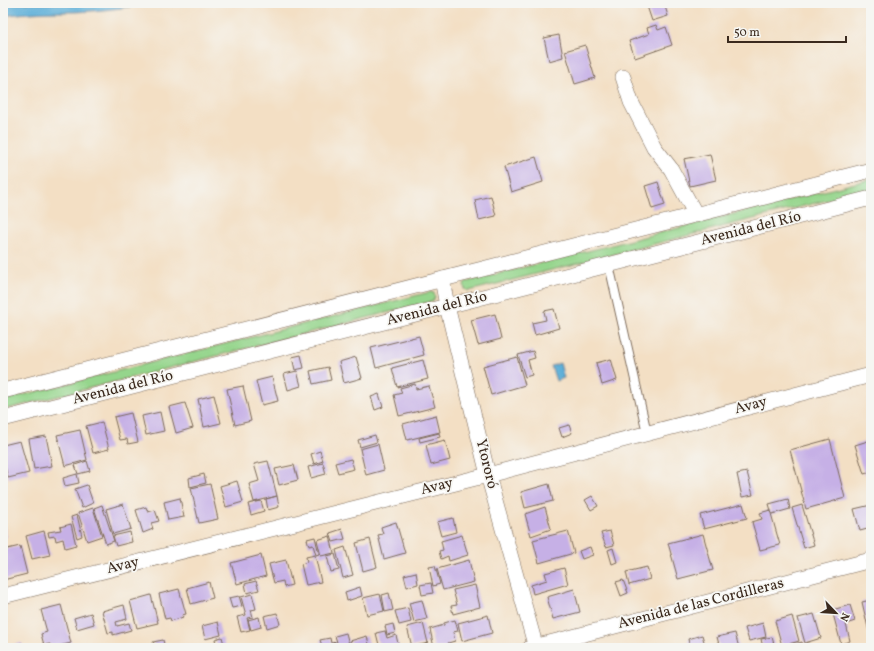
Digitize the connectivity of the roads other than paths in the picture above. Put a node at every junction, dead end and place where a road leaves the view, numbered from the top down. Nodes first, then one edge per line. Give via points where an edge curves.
1 (623, 77) dead end
2 (871, 170) edge
3 (871, 198) edge
4 (696, 215) junction
5 (609, 265) junction
6 (442, 279) junction
7 (447, 306) junction
8 (871, 375) edge
9 (3, 391) edge
10 (3, 419) edge
11 (647, 434) junction
12 (488, 475) junction
13 (871, 560) edge
14 (3, 596) edge
15 (534, 648) edge

1 - 4 street via 631,102 654,147 671,170
2 - 4 street, Avenida del Río
3 - 5 street, Avenida del Río
4 - 6 street, Avenida del Río
5 - 7 street, Avenida del Río
5 - 11 lane
6 - 7 street, Ytororó
6 - 9 street, Avenida del Río
7 - 10 street, Avenida del Río
7 - 12 street, Ytororó
8 - 11 street, Avay
11 - 12 street, Avay
12 - 14 street, Avay
12 - 15 street, Ytororó
13 - 15 street, Avenida de las Cordilleras

